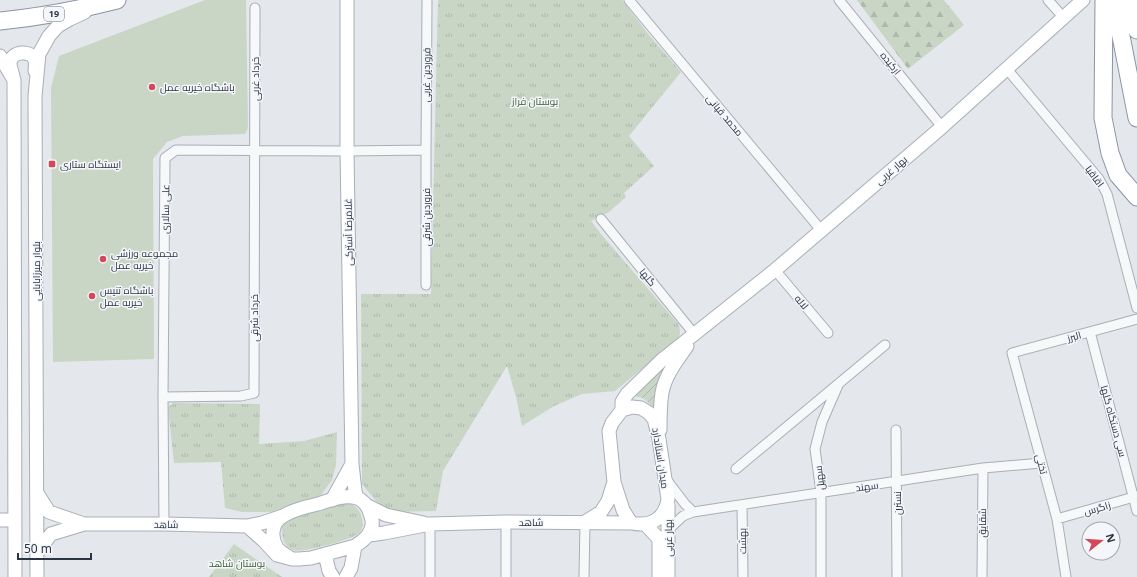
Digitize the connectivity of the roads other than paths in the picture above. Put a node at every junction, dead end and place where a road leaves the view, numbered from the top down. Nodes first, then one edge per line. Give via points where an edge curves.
1 (348, 0) edge
2 (427, 0) edge
3 (629, 0) edge
4 (839, 0) edge
5 (1048, 0) edge
6 (1083, 0) edge
7 (1104, 0) edge
8 (1114, 0) edge
9 (1130, 0) edge
10 (112, 1) edge
11 (255, 8) dead end
12 (1063, 18) junction
13 (0, 21) edge
14 (1137, 30) edge
15 (0, 56) edge
16 (1007, 68) junction
17 (14, 80) junction
18 (35, 96) junction
19 (1137, 118) edge
20 (942, 127) junction
21 (255, 150) junction
22 (347, 150) junction
23 (426, 150) junction
24 (1137, 197) edge
25 (601, 219) dead end
26 (821, 230) junction
27 (775, 270) junction
28 (426, 285) dead end
29 (1137, 308) edge
30 (1137, 319) edge
31 (1090, 332) junction
32 (828, 333) dead end
33 (695, 335) junction
34 (885, 345) dead end
35 (1012, 353) joint
36 (839, 383) junction
37 (163, 397) junction
38 (622, 410) junction
39 (896, 430) dead end
40 (659, 439) junction
41 (1041, 463) junction
42 (352, 464) junction
43 (983, 468) junction
44 (736, 469) dead end
45 (665, 477) junction
46 (614, 482) junction
47 (896, 482) junction
48 (821, 492) junction
49 (37, 493) junction
50 (1135, 497) edge
51 (668, 499) junction
52 (332, 500) junction
53 (362, 502) junction
54 (742, 505) junction
55 (1137, 511) edge
56 (694, 512) junction
57 (282, 516) junction
58 (1056, 519) junction
59 (0, 520) edge
60 (15, 520) junction
61 (506, 522) junction
62 (585, 522) junction
63 (631, 523) junction
64 (84, 524) junction
65 (164, 524) junction
66 (430, 524) junction
67 (646, 524) junction
68 (247, 526) junction
69 (668, 530) junction
70 (369, 535) junction
71 (355, 546) junction
72 (37, 553) junction
73 (325, 554) junction
74 (292, 559) junction
75 (15, 577) edge
76 (37, 577) edge
77 (333, 577) edge
78 (346, 577) edge
79 (430, 577) edge
80 (506, 577) edge
81 (584, 577) edge
82 (659, 577) edge
83 (668, 577) edge
84 (743, 577) edge
85 (821, 577) edge
86 (897, 577) edge
87 (982, 577) edge
88 (1066, 577) edge

1 - 22 street, غلامرضا آسترکی
2 - 23 street, فروردین غربی
3 - 26 street, محمد قپانی
4 - 20 street, ارکیده
5 - 12 street
6 - 12 street, بهار غربی
7 - 24 highway via 1103,118 1118,176
8 - 19 highway
9 - 14 highway
10 - 13 highway, 19 via 55,14
10 - 18 street, بلوار میرزابابایی via 70,19 58,26 49,36 39,54
11 - 21 street, خرداد غربی
12 - 16 street, بهار غربی
15 - 17 street
16 - 20 street, بهار غربی
16 - 29 street, اقاقیا via 1104,186
17 - 18 street via 10,63 12,59 22,53 30,55 35,61
17 - 60 street
18 - 49 street, بلوار میرزابابایی
20 - 26 street, بهار غربی
21 - 22 street, علی سالاری
21 - 37 street, علی سالاری via 176,150 165,158
21 - 37 street, خرداد شرقی via 254,393 241,396
22 - 23 street, علی سالاری
22 - 42 street, غلامرضا آسترکی
23 - 28 street, فروردین شرقی
25 - 33 street, گلها
26 - 27 street, بهار غربی
27 - 32 street, لاله
27 - 33 street, بهار غربی
30 - 31 street, البرز
31 - 35 street, البرز
31 - 50 street, سی دستگاه گلها
33 - 38 street, بهار غربی via 640,380 622,402
33 - 40 street via 672,369 662,392
34 - 36 street
35 - 41 street, تختی
36 - 44 street
36 - 48 street, سهیل via 822,422 816,449
37 - 65 street, علی سالاری
38 - 40 street, میدان استاندارد via 636,407 649,413 654,419
38 - 46 street via 609,431
39 - 47 street, نسترن
40 - 45 street, میدان استاندارد
41 - 43 street, سهند
41 - 58 street, تختی
42 - 52 street
42 - 53 street, غلامرضا آسترکی via 355,491
43 - 47 street, سهند
43 - 87 street, شقایق
45 - 51 street, میدان استاندارد
45 - 56 street
46 - 62 street via 608,501 601,512
46 - 63 street via 623,510
47 - 48 street, سهند
47 - 86 street, نسترن
48 - 54 street, سهند
48 - 85 street, سهیل
49 - 64 street, شاهد via 49,512
49 - 72 street, بلوار میرزابابایی
50 - 55 street, سی دستگاه گلها
50 - 58 street, زاگرس
51 - 67 street, میدان استاندارد via 662,515
51 - 69 street, بهار غربی
52 - 53 street, شاهد via 350,496
52 - 57 street, شاهد
53 - 66 street, شاهد via 386,515
53 - 70 street, غلامرضا آسترکی via 372,521
54 - 56 street, سهند
54 - 84 street, بهشت
56 - 69 street, سهند via 682,516
57 - 68 street, شاهد
57 - 74 street via 273,528 273,539 277,549
58 - 88 street, تختی
59 - 60 street
60 - 75 street
61 - 62 street, شاهد
61 - 66 street, شاهد
61 - 80 street
62 - 63 street, شاهد
62 - 81 street
63 - 67 street
64 - 65 street, شاهد
64 - 72 street, شاهد via 51,534
65 - 68 street, شاهد
66 - 70 street, شاهد
66 - 79 street
67 - 82 street, بهار غربی via 659,539
68 - 74 street via 277,555
69 - 83 street, بهار غربی
70 - 71 street
71 - 73 street
71 - 78 street via 351,568
72 - 76 street, بلوار میرزابابایی
73 - 74 street
73 - 77 street

